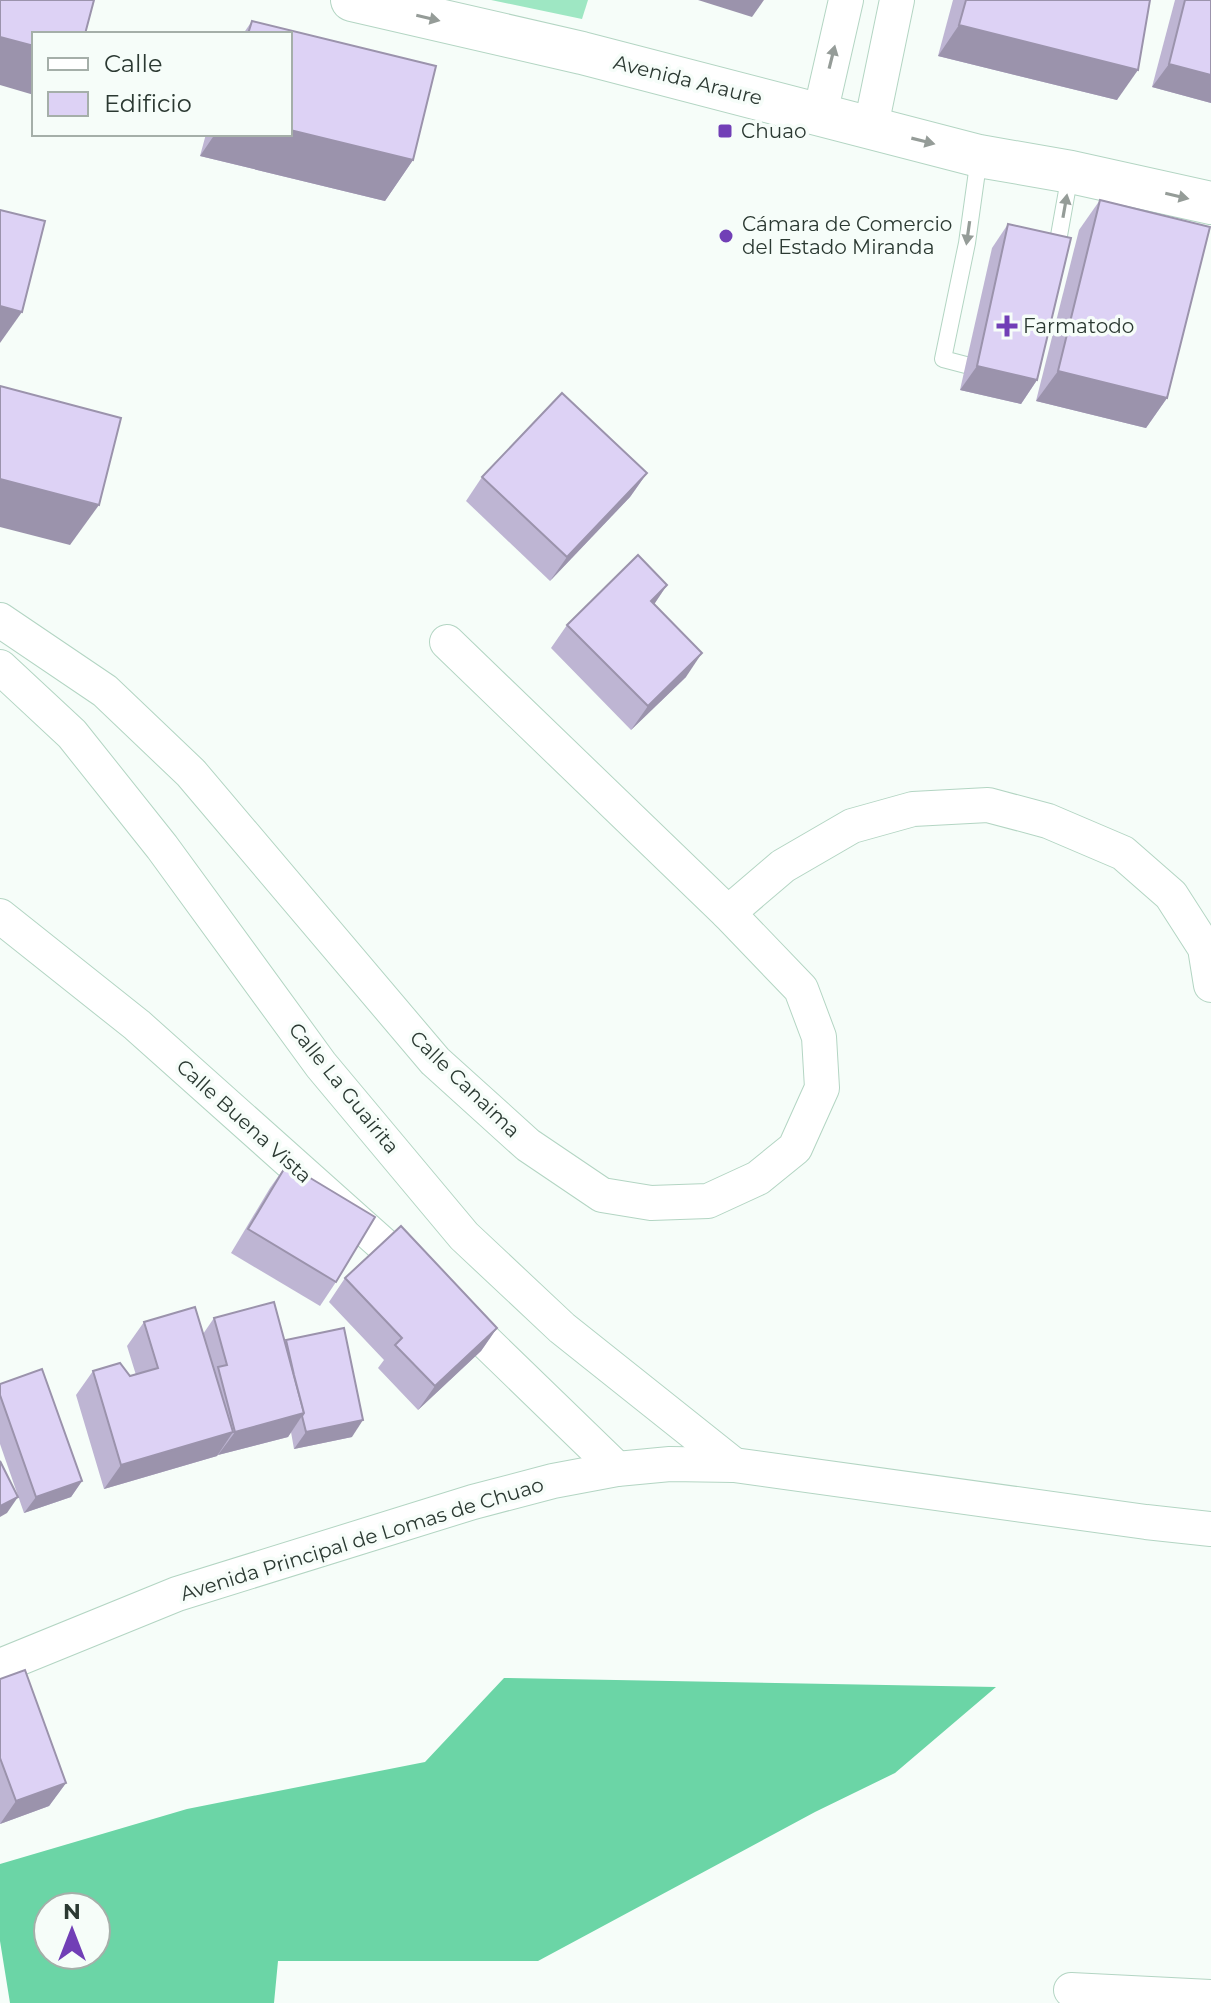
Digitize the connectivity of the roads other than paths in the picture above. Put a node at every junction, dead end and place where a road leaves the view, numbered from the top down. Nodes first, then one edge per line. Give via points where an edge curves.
1 (352, 0) edge
2 (846, 0) edge
3 (897, 0) edge
4 (820, 114) junction
5 (871, 126) junction
6 (979, 156) junction
7 (1071, 172) junction
8 (1211, 203) edge
9 (1051, 277) edge
10 (1002, 374) edge
11 (0, 620) edge
12 (447, 642) dead end
13 (0, 667) edge
14 (728, 913) junction
15 (0, 916) edge
16 (1211, 985) edge
17 (734, 1465) junction
18 (617, 1469) junction
19 (1211, 1529) edge
20 (0, 1666) edge
21 (1071, 1990) dead end
22 (1211, 1997) edge

1 -> 4 street, Avenida Araure
4 -> 2 street
3 - 5 street
4 - 5 street, Avenida Araure
5 -> 6 street, Avenida Araure
6 - 7 street, Avenida Araure
6 -> 10 lane via 943,359
7 -> 8 street, Avenida Araure
9 -> 7 lane
11 - 14 street, Calle Canaima via 105,691 191,773 435,1061 528,1145 602,1195 651,1203 708,1201 758,1178 795,1148 801,1136 822,1088 819,1037 801,989
12 - 14 street, Calle Canaima
13 - 17 street, Calle La Guairita via 72,734 321,1065 464,1236 562,1328
14 - 16 street via 783,866 852,826 913,809 988,805 1048,821 1123,853 1171,895 1205,948
15 - 18 street, Calle Buena Vista via 137,1025 394,1253
17 - 18 street, Avenida Principal de Lomas de Chuao
17 - 19 street, Avenida Principal de Lomas de Chuao
18 - 20 street, Avenida Principal de Lomas de Chuao via 473,1502 207,1584
21 - 22 street

